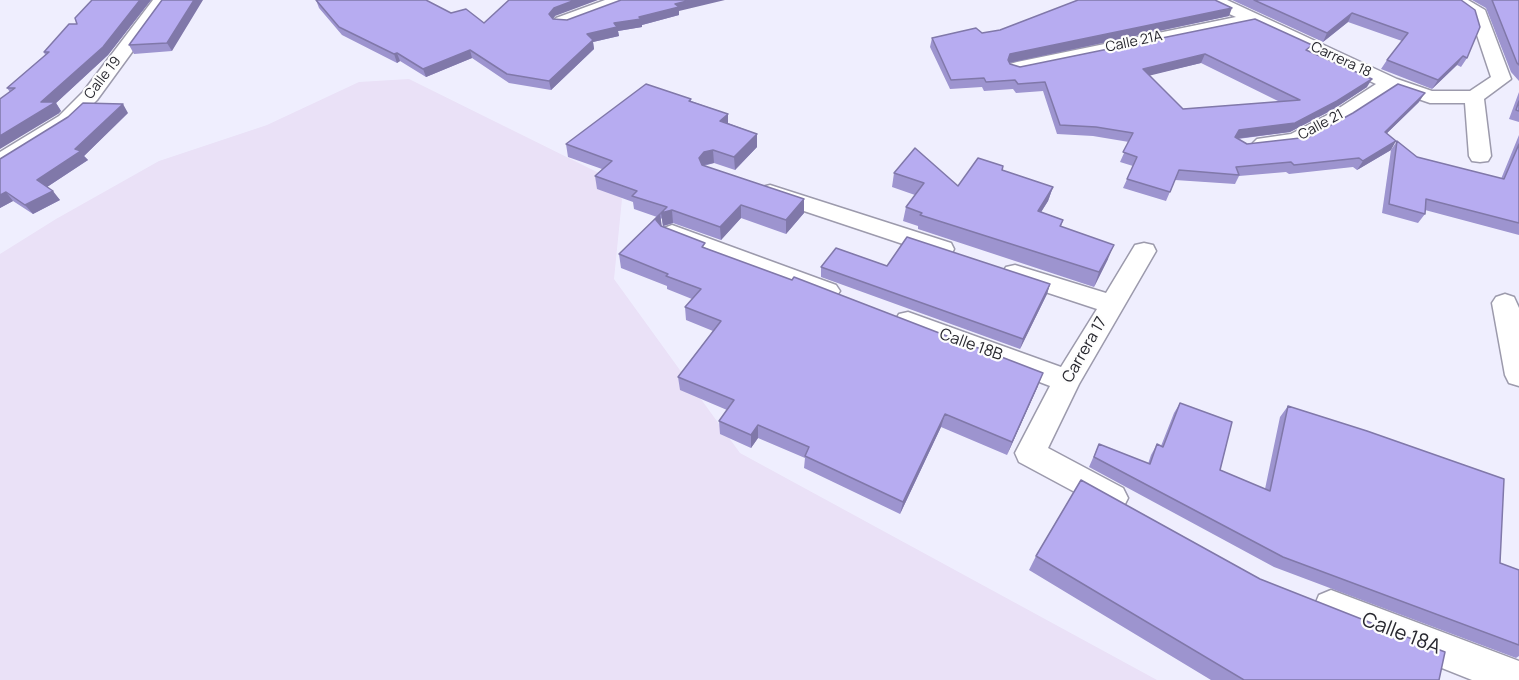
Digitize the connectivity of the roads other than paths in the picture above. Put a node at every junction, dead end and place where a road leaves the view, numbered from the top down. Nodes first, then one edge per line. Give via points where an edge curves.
1 (162, 0) edge
2 (621, 0) edge
3 (1213, 0) edge
4 (1460, 1) edge
5 (1253, 19) junction
6 (562, 21) edge
7 (1017, 68) edge
8 (1510, 80) edge
9 (1390, 83) junction
10 (1474, 97) junction
11 (1243, 145) edge
12 (1480, 156) dead end
13 (0, 161) edge
14 (745, 183) edge
15 (672, 233) edge
16 (1144, 251) dead end
17 (965, 257) edge
18 (999, 268) edge
19 (848, 299) edge
20 (1505, 303) dead end
21 (1111, 304) junction
22 (881, 311) edge
23 (1519, 375) edge
24 (1067, 381) junction
25 (1135, 510) edge
26 (1304, 597) edge
27 (1519, 680) edge

1 - 13 street, Calle 19 via 90,96 66,120
2 - 6 street
3 - 5 street, Carrera 18
4 - 8 street via 1479,14
5 - 7 street, Calle 21A
5 - 9 street, Carrera 18
8 - 10 street
9 - 10 street, Carrera 18 via 1430,97
9 - 11 street, Calle 21 via 1296,140
10 - 12 street
14 - 17 street
15 - 19 street
16 - 21 street, Carrera 17
18 - 21 street
20 - 23 street
21 - 24 street, Carrera 17
22 - 24 street, Calle 18B
24 - 25 street, Carrera 17 via 1030,453
26 - 27 street, Calle 18A

